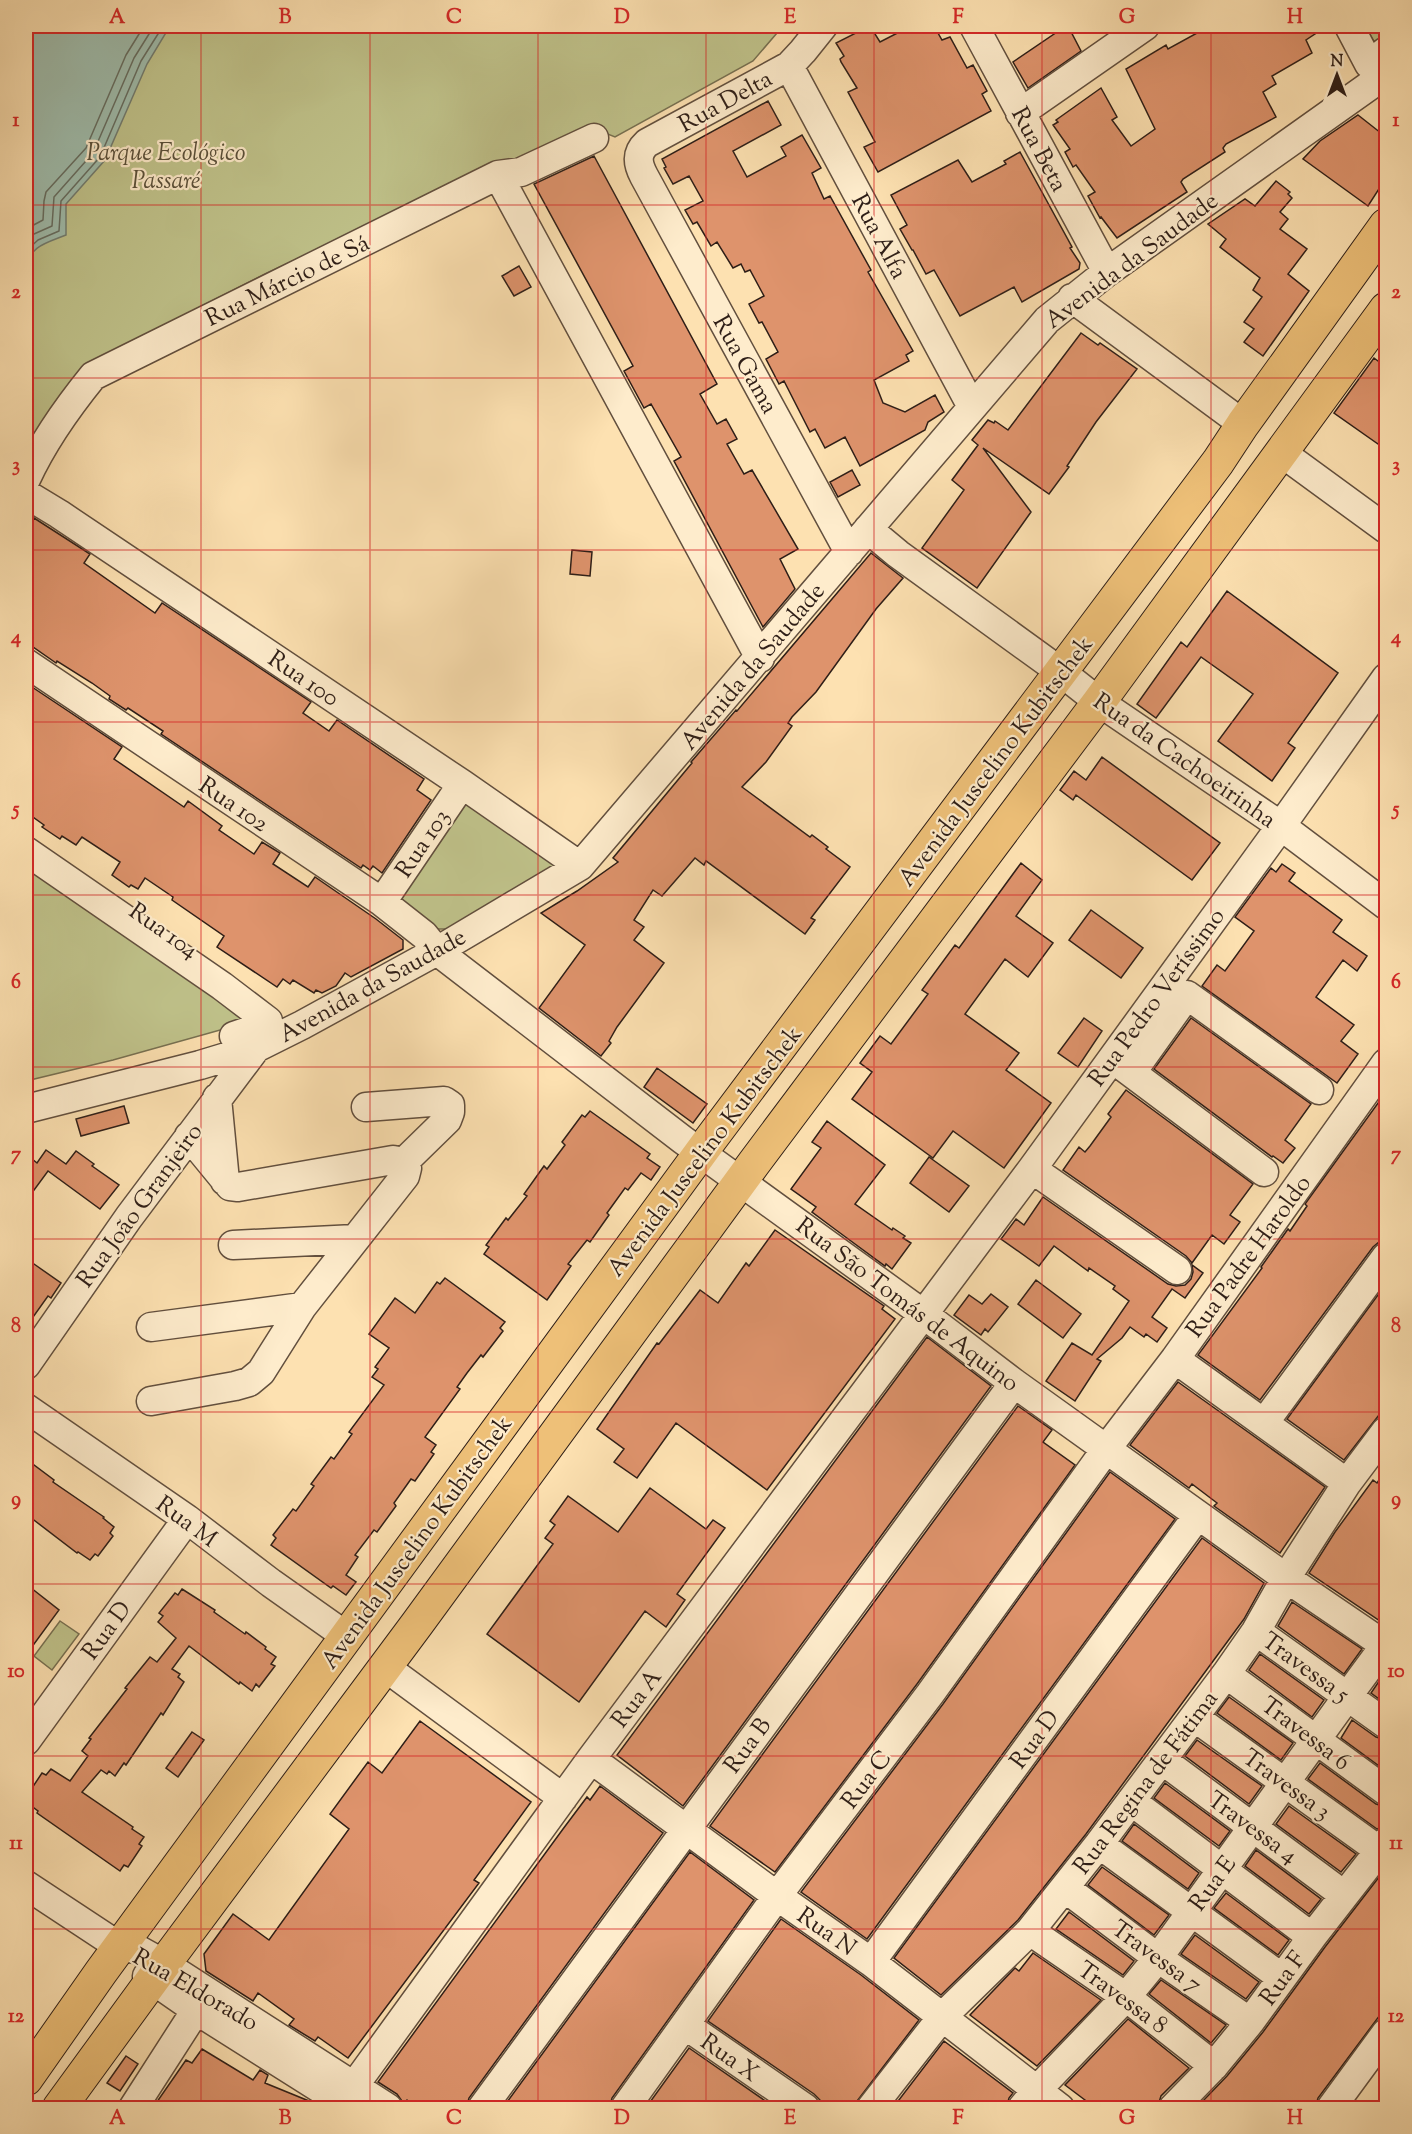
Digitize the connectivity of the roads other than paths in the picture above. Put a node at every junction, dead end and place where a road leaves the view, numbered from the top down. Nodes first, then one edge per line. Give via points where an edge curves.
1 (805, 26) edge
2 (823, 26) edge
3 (974, 26) edge
4 (1145, 26) edge
5 (1349, 26) edge
6 (1386, 51) edge
7 (789, 66) junction
8 (1386, 74) edge
9 (1020, 113) junction
10 (594, 138) dead end
11 (622, 143) dead end
12 (498, 175) junction
13 (644, 176) joint
14 (1386, 225) edge
15 (1107, 272) junction
16 (1072, 298) junction
17 (1386, 309) edge
18 (972, 407) junction
19 (1243, 423) junction
20 (1282, 453) junction
21 (26, 479) edge
22 (26, 494) edge
23 (1386, 529) edge
24 (868, 530) junction
25 (849, 552) junction
26 (760, 657) junction
27 (26, 663) edge
28 (1061, 672) junction
29 (1386, 678) edge
30 (1099, 702) junction
31 (462, 784) junction
32 (1281, 826) junction
33 (26, 834) edge
34 (26, 851) edge
35 (580, 866) junction
36 (382, 902) junction
37 (1386, 905) edge
38 (437, 951) junction
39 (302, 1025) junction
40 (255, 1048) junction
41 (1386, 1062) edge
42 (1122, 1065) junction
43 (26, 1089) edge
44 (1319, 1090) dead end
45 (217, 1098) junction
46 (366, 1107) dead end
47 (26, 1110) edge
48 (189, 1136) junction
49 (701, 1153) junction
50 (404, 1162) junction
51 (1032, 1169) junction
52 (1264, 1172) dead end
53 (225, 1181) junction
54 (741, 1181) junction
55 (355, 1239) junction
56 (233, 1245) dead end
57 (1386, 1257) edge
58 (1177, 1270) dead end
59 (302, 1307) junction
60 (922, 1313) junction
61 (151, 1327) dead end
62 (1175, 1359) junction
63 (26, 1365) edge
64 (1014, 1383) junction
65 (151, 1401) dead end
66 (26, 1408) edge
67 (1264, 1423) junction
68 (1386, 1431) edge
69 (1107, 1448) junction
70 (1347, 1483) junction
71 (1198, 1515) junction
72 (187, 1519) junction
73 (1286, 1578) junction
74 (1256, 1631) junction
75 (346, 1636) junction
76 (1386, 1645) edge
77 (385, 1667) junction
78 (1226, 1674) junction
79 (1347, 1697) junction
80 (1194, 1717) junction
81 (1386, 1725) edge
82 (26, 1741) edge
83 (1316, 1741) junction
84 (591, 1759) junction
85 (1162, 1760) junction
86 (1285, 1784) junction
87 (1386, 1791) edge
88 (562, 1798) junction
89 (1131, 1801) junction
90 (1253, 1826) junction
91 (686, 1829) junction
92 (1099, 1844) junction
93 (1383, 1846) edge
94 (1222, 1870) junction
95 (26, 1885) edge
96 (1065, 1888) junction
97 (1344, 1895) junction
98 (777, 1896) junction
99 (1191, 1913) junction
100 (1030, 1931) junction
101 (1312, 1937) junction
102 (120, 1947) junction
103 (1158, 1958) junction
104 (871, 1962) junction
105 (158, 1972) junction
106 (1282, 1978) junction
107 (1126, 1997) junction
108 (196, 2010) junction
109 (942, 2017) junction
110 (1250, 2022) junction
111 (685, 2025) junction
112 (1386, 2033) edge
113 (1214, 2066) junction
114 (26, 2079) edge
115 (352, 2097) edge
116 (1029, 2100) edge
117 (59, 2109) edge
118 (133, 2109) edge
119 (388, 2109) edge
120 (482, 2109) edge
121 (625, 2109) edge
122 (805, 2109) edge
123 (871, 2109) edge
124 (1060, 2109) edge
125 (1173, 2109) edge
126 (1331, 2109) edge

1 - 11 street via 772,58
2 - 7 street, Rua Delta
3 - 9 street, Rua Beta
4 - 9 street
5 - 6 street via 1369,64
7 - 13 street, Rua Delta via 647,143 639,154
7 - 18 street, Rua Alfa
8 - 15 street, Avenida da Saudade
9 - 15 street, Rua Beta
10 - 12 street, Rua Márcio de Sá via 521,172
12 - 21 street, Rua Márcio de Sá via 93,376 68,408
12 - 26 street
13 - 25 street, Rua Gama
14 - 19 main road, Avenida Juscelino Kubitschek
15 - 16 street, Avenida da Saudade
16 - 18 street, Avenida da Saudade via 1047,320
16 - 19 street
17 - 20 main road, Avenida Juscelino Kubitschek
18 - 24 street, Avenida da Saudade
19 - 28 main road, Avenida Juscelino Kubitschek
20 - 23 street
20 - 30 main road, Avenida Juscelino Kubitschek
22 - 31 street, Rua 100
24 - 25 street, Avenida da Saudade
24 - 28 street, Rua da Cachoeirinha
25 - 26 street, Avenida da Saudade
26 - 35 street, Avenida da Saudade
27 - 36 street, Rua 102
28 - 30 street, Rua da Cachoeirinha
28 - 49 main road, Avenida Juscelino Kubitschek
29 - 32 street, Rua Pedro Veríssimo
30 - 32 street, Rua da Cachoeirinha
30 - 54 main road, Avenida Juscelino Kubitschek
31 - 35 street, Rua 100
31 - 36 street, Rua 103
32 - 37 street, Rua da Cachoeirinha
32 - 42 street, Rua Pedro Veríssimo
33 - 39 street, Rua 104
34 - 43 street via 268,1022 181,1051
35 - 38 street, Avenida da Saudade
36 - 38 street, Rua 102 via 424,935
38 - 39 street, Avenida da Saudade
38 - 49 street, Rua São Tomás de Aquino
39 - 40 street, Avenida da Saudade
40 - 45 street, Rua João Granjeiro
40 - 47 street, Avenida da Saudade
41 - 62 street, Rua Padre Haroldo
42 - 44 street via 1187,995
42 - 51 street, Rua Pedro Veríssimo
42 - 52 street
45 - 48 street, Rua João Granjeiro
45 - 53 street
46 - 50 street via 444,1101 450,1105 447,1120
48 - 53 street
48 - 63 street, Rua João Granjeiro
49 - 54 street, Rua São Tomás de Aquino
49 - 75 main road, Avenida Juscelino Kubitschek
50 - 53 street via 393,1160 238,1187
50 - 55 street via 405,1176
51 - 58 street
51 - 60 street, Rua Pedro Veríssimo
54 - 60 street, Rua São Tomás de Aquino
54 - 77 main road, Avenida Juscelino Kubitschek
55 - 56 street
55 - 59 street
57 - 67 street
59 - 61 street
59 - 65 street via 261,1372 249,1382
60 - 64 street, Rua São Tomás de Aquino
60 - 84 street, Rua A
62 - 67 street
62 - 69 street, Rua Padre Haroldo
64 - 69 street, Rua São Tomás de Aquino
64 - 91 street, Rua B
66 - 72 street, Rua M
67 - 70 street
68 - 70 street, Rua Regina de Fátima
69 - 71 street, Rua São Tomás de Aquino
69 - 98 street, Rua C via 937,1685
70 - 73 street, Rua Regina de Fátima
71 - 73 street, Rua São Tomás de Aquino
71 - 104 street, Rua D
72 - 75 street, Rua M
72 - 82 street, Rua D
73 - 74 street, Rua Regina de Fátima
73 - 76 street, Rua São Tomás de Aquino
74 - 78 street, Rua Regina de Fátima
74 - 79 street, Travessa 5
75 - 102 main road, Avenida Juscelino Kubitschek
76 - 79 street, Rua E
77 - 88 street
77 - 105 main road, Avenida Juscelino Kubitschek
78 - 80 street, Rua Regina de Fátima
78 - 83 street, Travessa 6
79 - 81 street, Travessa 5
79 - 83 street, Rua E
80 - 85 street, Rua Regina de Fátima
80 - 86 street, Travessa 3
83 - 86 street, Rua E
83 - 87 street, Travessa 6
84 - 88 street, Rua A
84 - 91 street, Rua N
85 - 89 street, Rua Regina de Fátima
85 - 90 street, Travessa 4
86 - 90 street, Rua E
86 - 93 street, Travessa 3
88 - 115 street, Rua A
89 - 92 street, Rua Regina de Fátima
89 - 94 street
90 - 94 street, Rua E
90 - 97 street, Travessa 4
91 - 98 street, Rua N
91 - 120 street, Rua B
92 - 96 street, Rua Regina de Fátima
92 - 99 street
93 - 97 street, Rua F
94 - 99 street, Rua E
94 - 101 street
95 - 102 street, Rua Eldorado
96 - 100 street, Rua Regina de Fátima
96 - 103 street, Travessa 7
97 - 101 street, Rua F
98 - 104 street, Rua N
98 - 111 street, Rua C
99 - 103 street, Rua E
99 - 106 street
100 - 107 street, Travessa 8
100 - 109 street, Rua Regina de Fátima
101 - 106 street, Rua F
102 - 105 street, Rua Eldorado via 128,1963
102 - 114 main road, Avenida Juscelino Kubitschek
103 - 107 street, Rua E
103 - 110 street, Travessa 7
104 - 109 street, Rua N
105 - 108 street, Rua Eldorado
105 - 115 street, Rua Eldorado
105 - 117 main road, Avenida Juscelino Kubitschek
106 - 110 street, Rua F
107 - 113 street, Travessa 8
107 - 116 street, Rua E
108 - 115 street, Rua Eldorado
108 - 118 street
109 - 116 street, Rua N
109 - 123 street, Rua Regina de Fátima
110 - 113 street, Rua F
111 - 121 street, Rua C
111 - 122 street, Rua X
112 - 126 street
113 - 125 street, Rua F
115 - 119 street, Rua Eldorado
116 - 124 street, Rua N

